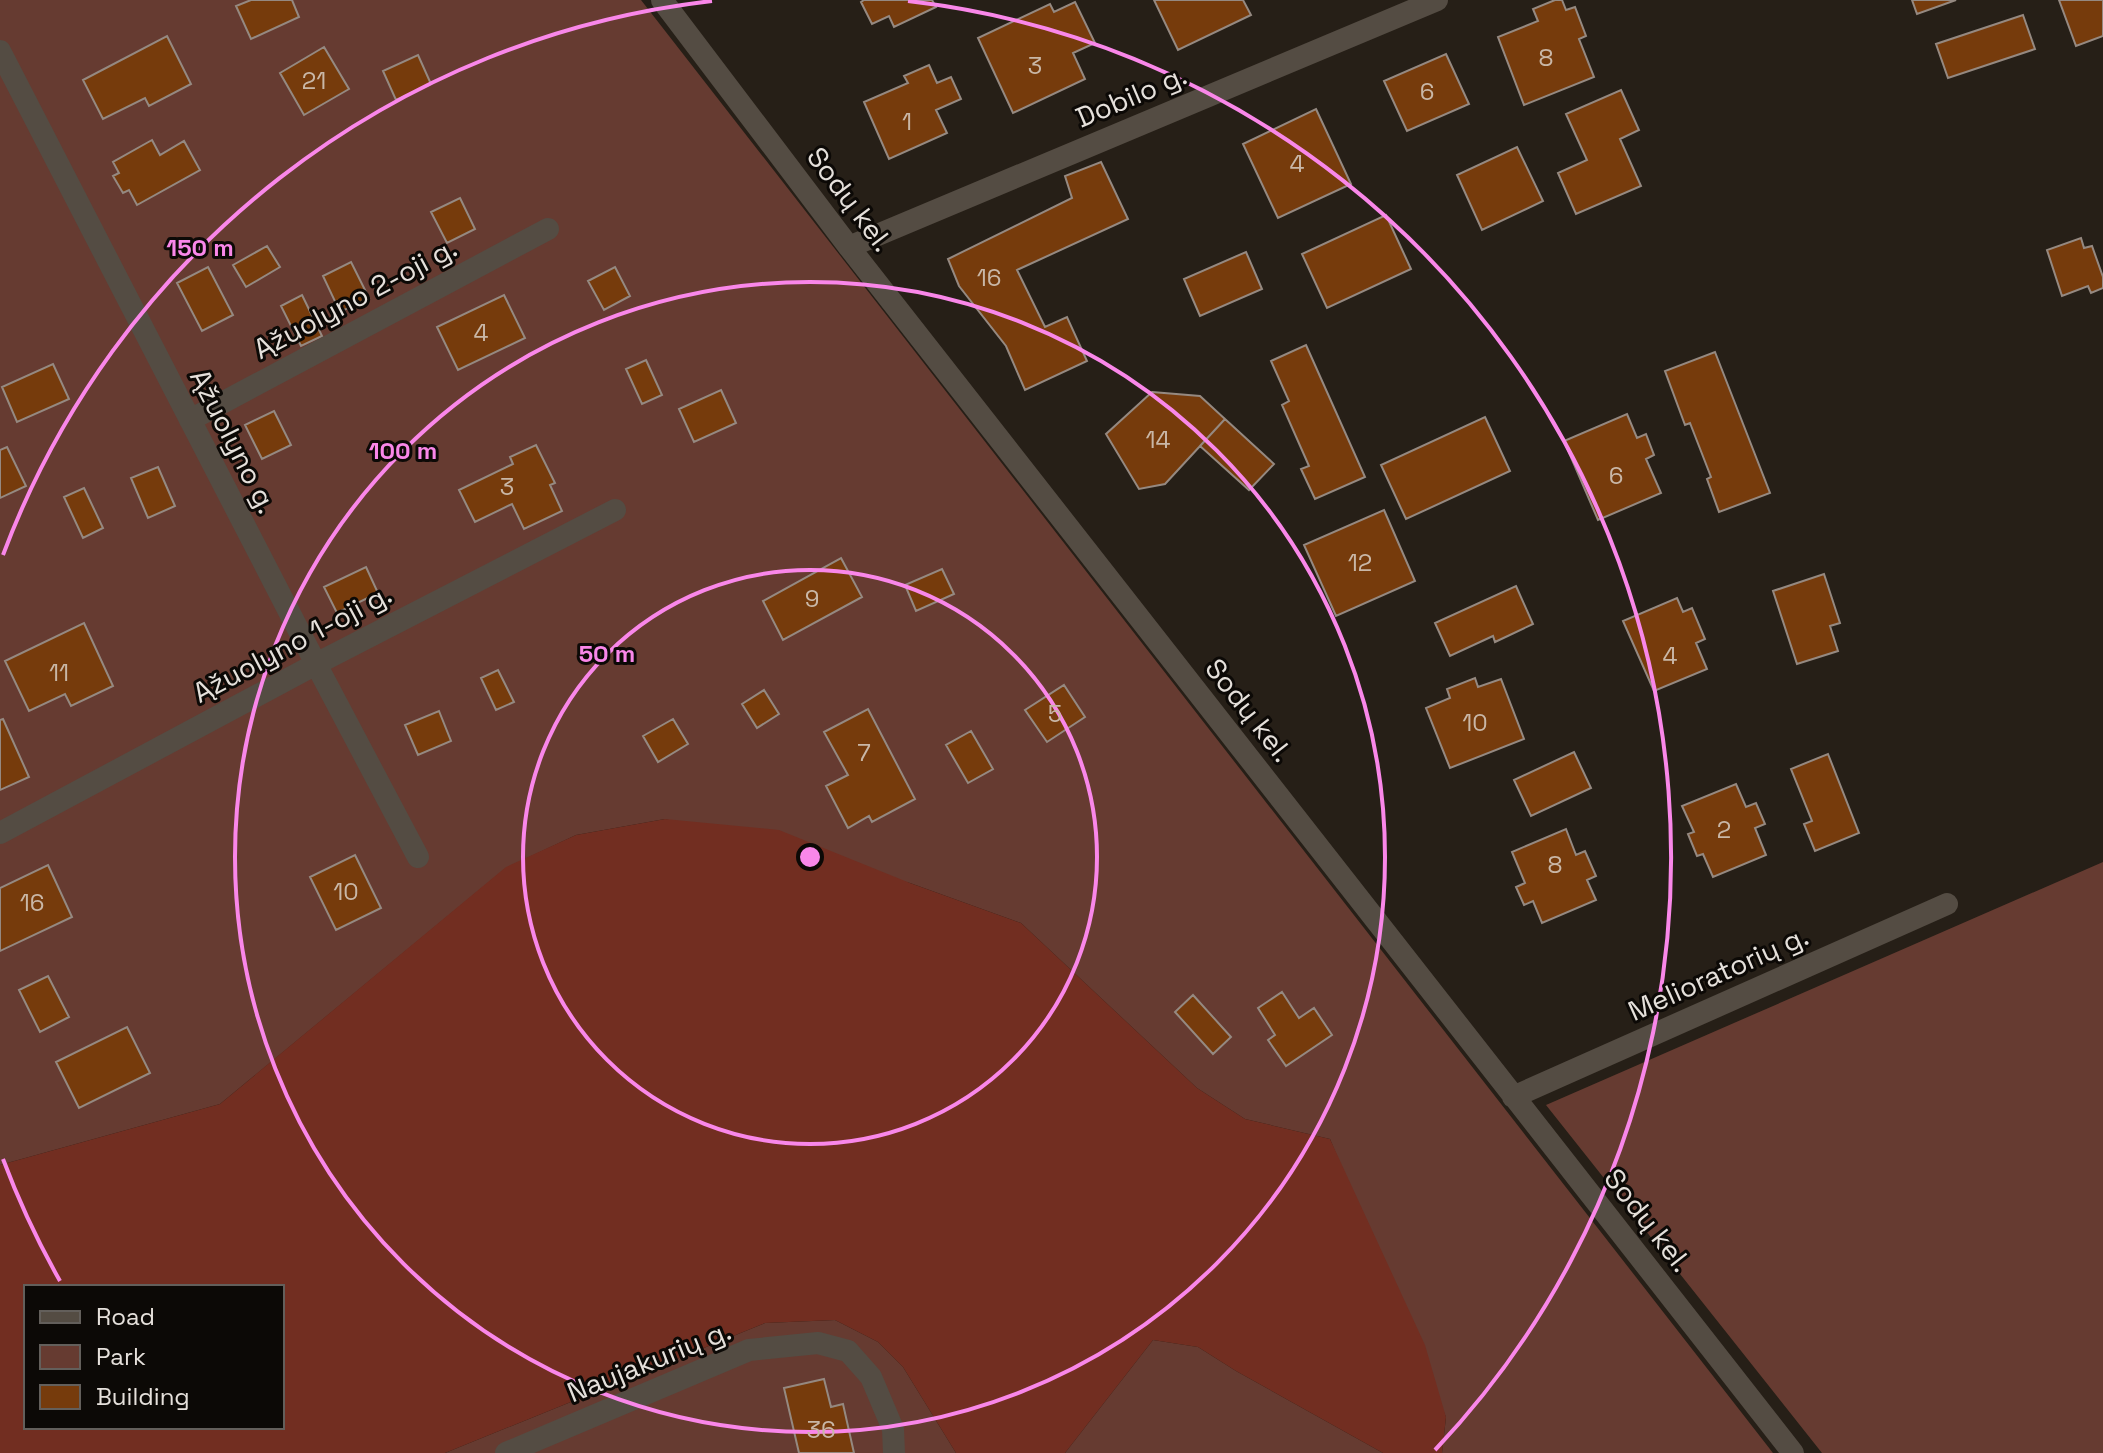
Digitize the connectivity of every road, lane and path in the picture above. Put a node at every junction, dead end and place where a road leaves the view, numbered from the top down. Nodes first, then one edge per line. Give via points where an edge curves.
1 (662, 0) edge
2 (1437, 0) edge
3 (0, 51) edge
4 (548, 229) dead end
5 (849, 247) junction
6 (190, 420) junction
7 (615, 510) dead end
8 (316, 664) junction
9 (0, 833) edge
10 (418, 857) dead end
11 (1947, 904) dead end
12 (1513, 1097) junction
13 (506, 1453) edge
14 (894, 1453) edge
15 (1793, 1453) edge

1 - 5 street, Sodų kel.
2 - 5 street, Dobilo g.
3 - 6 street, Ąžuolyno g.
4 - 6 street, Ąžuolyno 2-oji g.
5 - 12 street, Sodų kel.
6 - 8 street, Ąžuolyno g.
7 - 8 street, Ąžuolyno 1-oji g.
8 - 9 street, Ąžuolyno 1-oji g.
8 - 10 street, Ąžuolyno g.
11 - 12 street, Melioratorių g.
12 - 15 street, Sodų kel.
13 - 14 street, Naujakurių g. via 749,1350 818,1343 848,1351 871,1377 893,1429

